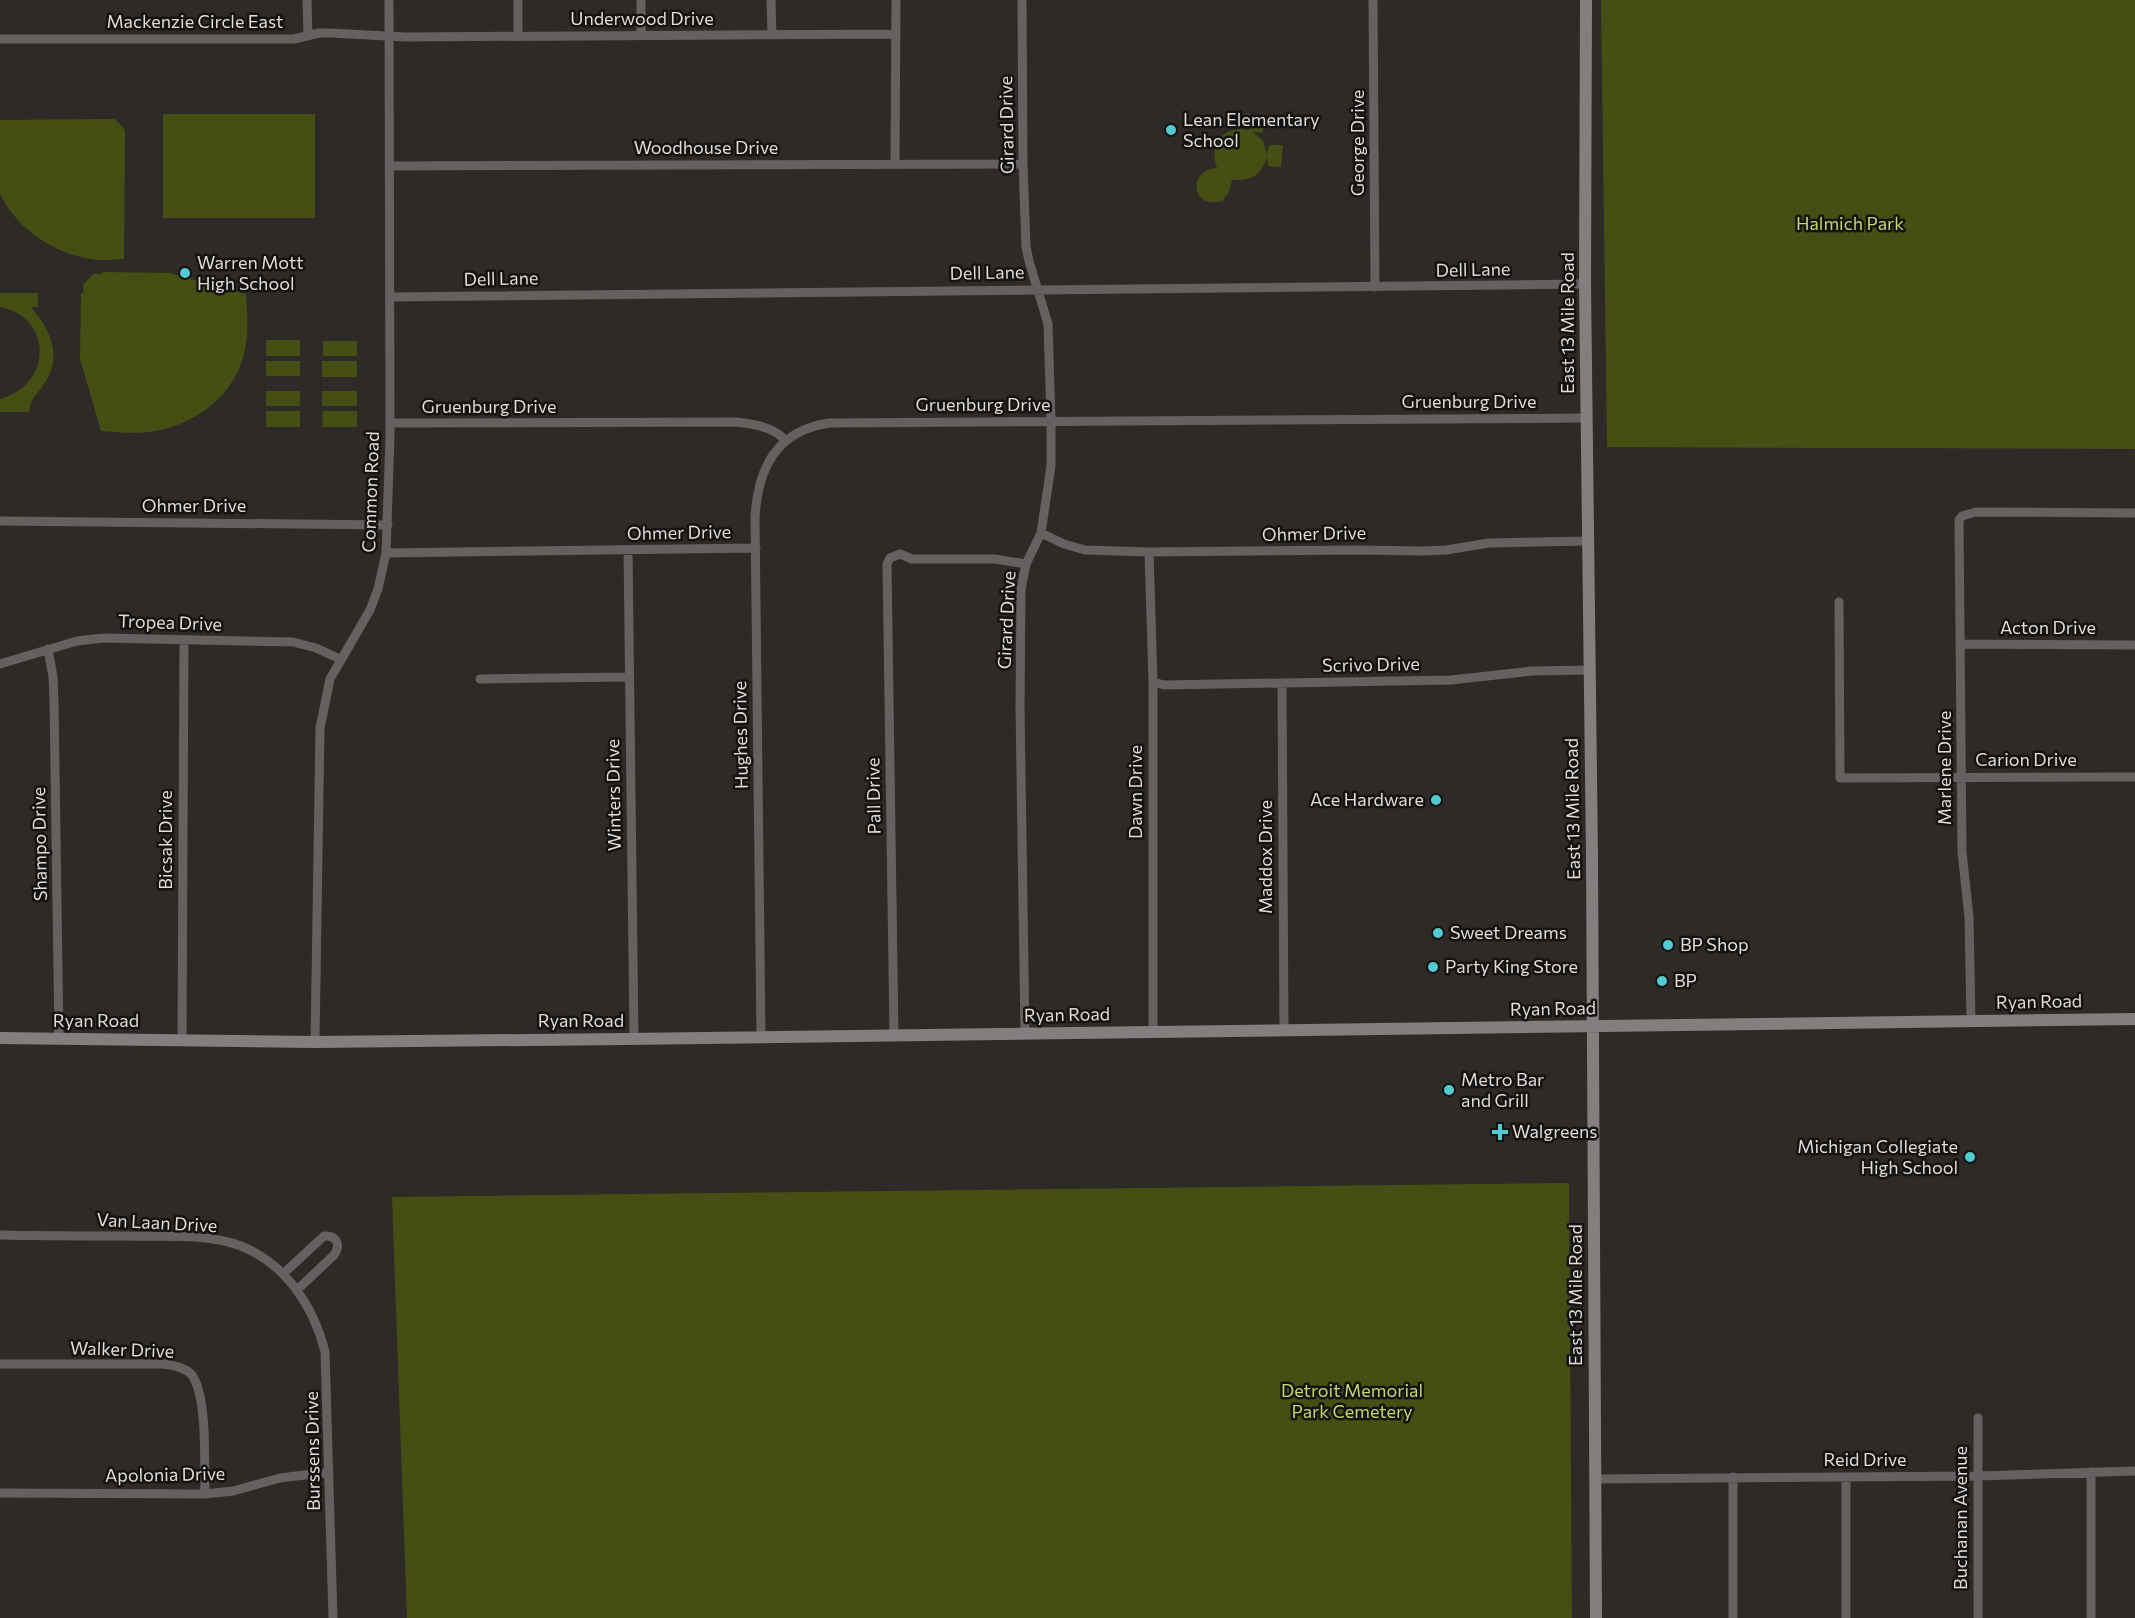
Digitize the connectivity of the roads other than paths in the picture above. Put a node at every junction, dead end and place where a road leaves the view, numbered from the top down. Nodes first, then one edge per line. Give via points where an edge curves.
1 (307, 0) edge
2 (389, 0) edge
3 (518, 0) edge
4 (641, 0) edge
5 (771, 0) edge
6 (896, 0) edge
7 (1022, 0) edge
8 (1373, 0) edge
9 (1586, 0) edge
10 (772, 34) junction
11 (896, 34) junction
12 (389, 35) junction
13 (641, 35) junction
14 (308, 36) junction
15 (518, 36) junction
16 (0, 39) edge
17 (895, 163) junction
18 (1023, 164) junction
19 (389, 166) junction
20 (1585, 284) junction
21 (1375, 287) junction
22 (1038, 289) junction
23 (390, 297) junction
24 (1587, 418) junction
25 (1051, 421) junction
26 (390, 423) junction
27 (785, 440) junction
28 (2135, 513) edge
29 (0, 521) edge
30 (388, 525) junction
31 (1041, 533) junction
32 (1589, 541) junction
33 (756, 548) junction
34 (628, 550) junction
35 (1149, 552) junction
36 (386, 553) junction
37 (1026, 564) junction
38 (1839, 602) dead end
39 (184, 640) junction
40 (1960, 644) junction
41 (2135, 645) edge
42 (48, 649) junction
43 (340, 659) junction
44 (0, 664) edge
45 (1589, 670) junction
46 (628, 677) junction
47 (480, 679) dead end
48 (1153, 682) junction
49 (1282, 683) junction
50 (1961, 776) junction
51 (2135, 777) edge
52 (2135, 1019) edge
53 (1971, 1021) junction
54 (1592, 1027) junction
55 (1284, 1030) junction
56 (1153, 1032) junction
57 (1025, 1034) junction
58 (894, 1035) junction
59 (761, 1037) junction
60 (0, 1038) edge
61 (59, 1039) junction
62 (634, 1039) junction
63 (182, 1040) junction
64 (315, 1042) junction
65 (0, 1235) edge
66 (283, 1274) junction
67 (297, 1290) junction
68 (0, 1364) edge
69 (1978, 1418) dead end
70 (2135, 1471) edge
71 (329, 1472) junction
72 (2091, 1472) junction
73 (1977, 1476) junction
74 (1733, 1477) junction
75 (1846, 1477) junction
76 (1595, 1479) junction
77 (0, 1493) edge
78 (205, 1494) junction
79 (333, 1618) edge
80 (1596, 1618) edge
81 (1733, 1618) edge
82 (1846, 1618) edge
83 (1978, 1618) edge
84 (2091, 1618) edge

1 - 14 street
2 - 12 street, Common Road
3 - 15 street
4 - 13 street
5 - 10 street
6 - 11 street
7 - 18 street, Girard Drive
8 - 21 street, George Drive
9 - 20 main road, East 13 Mile Road
10 - 11 street, Underwood Drive
10 - 13 street, Underwood Drive
11 - 17 street
12 - 14 street, Mackenzie Circle East
12 - 15 street, Underwood Drive
12 - 19 street, Common Road
13 - 15 street, Underwood Drive
14 - 16 street, Mackenzie Circle East
17 - 18 street, Woodhouse Drive
17 - 19 street, Woodhouse Drive
18 - 22 street, Girard Drive via 1026,247
19 - 23 street, Common Road
20 - 21 street, Dell Lane
20 - 24 main road, East 13 Mile Road
21 - 22 street, Dell Lane
22 - 23 street, Dell Lane
22 - 25 street, Girard Drive via 1048,324
23 - 26 street, Common Road
24 - 25 street, Gruenburg Drive
24 - 32 main road, East 13 Mile Road
25 - 27 street, Gruenburg Drive via 829,423 814,425
25 - 31 street, Girard Drive via 1051,466
26 - 27 street, Gruenburg Drive via 736,422 764,427
26 - 30 street, Common Road
27 - 33 street, Hughes Drive via 772,456 757,494
28 - 40 street, Marlene Drive via 1976,512 1962,516 1958,530
29 - 30 street, Ohmer Drive
30 - 36 street, Common Road
31 - 35 street, Ohmer Drive via 1085,550
31 - 37 street, Girard Drive
32 - 35 street, Ohmer Drive via 1499,543 1423,551
32 - 45 main road, East 13 Mile Road
33 - 34 street, Ohmer Drive
33 - 59 street, Hughes Drive
34 - 36 street, Ohmer Drive
34 - 46 street, Winters Drive
35 - 48 street, Dawn Drive
36 - 43 street, Common Road via 370,610
37 - 57 street, Girard Drive via 1020,708
37 - 58 street, Pall Drive via 995,559 912,559 900,554 887,564
38 - 50 street, Carion Drive via 1840,778
39 - 42 street, Tropea Drive via 103,638
39 - 43 street, Tropea Drive via 293,642
39 - 63 street, Bicsak Drive
40 - 41 street, Acton Drive
40 - 50 street, Marlene Drive
42 - 44 street, Tropea Drive
42 - 61 street, Shampo Drive via 54,699
43 - 64 street, Common Road via 330,680 320,728
45 - 49 street, Scrivo Drive via 1522,671 1451,680
45 - 54 main road, East 13 Mile Road
46 - 47 street
46 - 62 street, Winters Drive
48 - 49 street, Scrivo Drive
48 - 56 street, Dawn Drive
49 - 55 street, Maddox Drive
50 - 51 street, Carion Drive
50 - 53 street, Marlene Drive
52 - 53 main road, Ryan Road
53 - 54 main road, Ryan Road
54 - 55 main road, Ryan Road
54 - 76 main road, East 13 Mile Road
55 - 56 main road, Ryan Road
56 - 57 main road, Ryan Road
57 - 58 main road, Ryan Road
58 - 59 main road, Ryan Road
59 - 62 main road, Ryan Road
60 - 61 main road, Ryan Road
61 - 63 main road, Ryan Road
62 - 64 main road, Ryan Road
63 - 64 main road, Ryan Road
65 - 66 street, Van Laan Drive via 206,1238 242,1246
66 - 67 street, Van Laan Drive
66 - 67 street via 324,1236 336,1240 338,1250
67 - 71 street, Burssens Drive via 311,1310 325,1352
68 - 78 street, Walker Drive via 165,1364 186,1370 198,1386 202,1410
69 - 73 street, Buchanan Avenue
70 - 72 street, Reid Drive
71 - 78 street, Apolonia Drive
71 - 79 street, Burssens Drive
72 - 73 street, Reid Drive
72 - 84 street
73 - 75 street, Reid Drive
73 - 83 street, Buchanan Avenue
74 - 75 street, Reid Drive
74 - 76 street, Reid Drive
74 - 81 street
75 - 82 street
76 - 80 main road, East 13 Mile Road
77 - 78 street, Apolonia Drive

